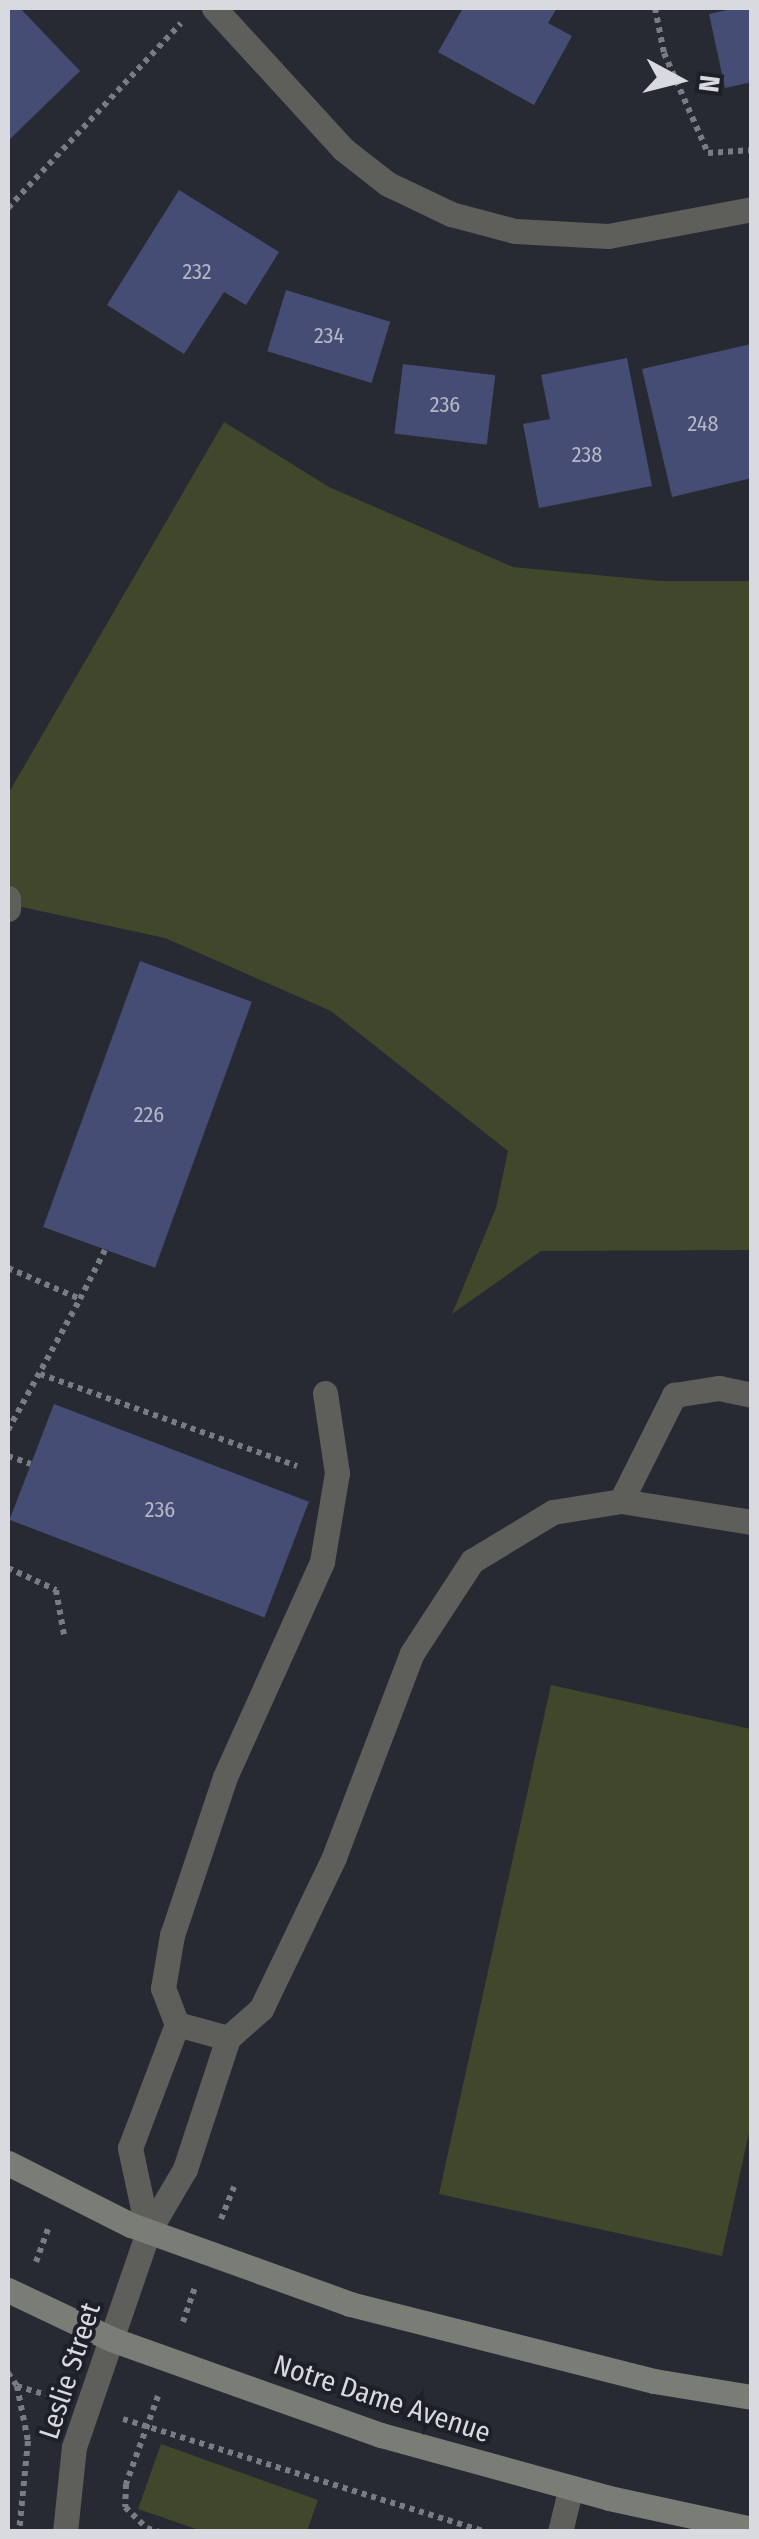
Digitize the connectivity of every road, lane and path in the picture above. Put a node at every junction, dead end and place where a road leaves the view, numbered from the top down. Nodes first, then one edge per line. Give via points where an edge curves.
1 (214, 8) edge
2 (655, 8) edge
3 (182, 22) dead end
4 (752, 150) edge
5 (8, 208) edge
6 (752, 209) edge
7 (8, 898) edge
8 (8, 909) edge
9 (105, 1250) dead end
10 (8, 1268) edge
11 (80, 1299) junction
12 (40, 1374) junction
13 (326, 1393) dead end
14 (752, 1395) edge
15 (8, 1430) edge
16 (8, 1456) edge
17 (31, 1464) dead end
18 (336, 1480) junction
19 (621, 1501) junction
20 (752, 1522) edge
21 (8, 1568) edge
22 (64, 1635) dead end
23 (176, 2024) junction
24 (228, 2038) junction
25 (8, 2163) edge
26 (63, 2191) junction
27 (148, 2232) junction
28 (15, 2293) edge
29 (112, 2339) junction
30 (8, 2373) edge
31 (17, 2386) junction
32 (752, 2398) edge
33 (88, 2408) junction
34 (572, 2487) junction
35 (752, 2529) edge
36 (19, 2532) edge
37 (65, 2532) edge
38 (484, 2532) edge
39 (560, 2532) edge

1 - 6 street via 343,150 388,184 451,214 515,231 608,236
2 - 4 path via 664,53 708,153
3 - 5 path
7 - 8 street
9 - 11 path
10 - 11 path
11 - 12 path
12 - 15 path
12 - 18 path
13 - 18 street
14 - 19 street via 719,1388 674,1395
16 - 17 path
18 - 23 street via 322,1562 226,1777 172,1935 162,1988
19 - 20 street
19 - 24 street via 553,1512 472,1561 412,1653 334,1857 261,2010
21 - 22 path via 56,1590
23 - 24 street
23 - 27 street via 130,2148
24 - 27 street, Leslie Street via 185,2168
25 - 26 main road
26 - 27 main road
26 - 28 path
27 - 29 street, Leslie Street
27 - 32 main road via 350,2304
28 - 29 main road, Notre Dame Avenue
29 - 33 street, Leslie Street
29 - 34 main road, Notre Dame Avenue via 382,2435
30 - 31 path
31 - 33 path
31 - 36 path via 28,2441
33 - 37 street, Leslie Street via 74,2447
33 - 38 path
34 - 35 main road, Notre Dame Avenue
34 - 39 street

